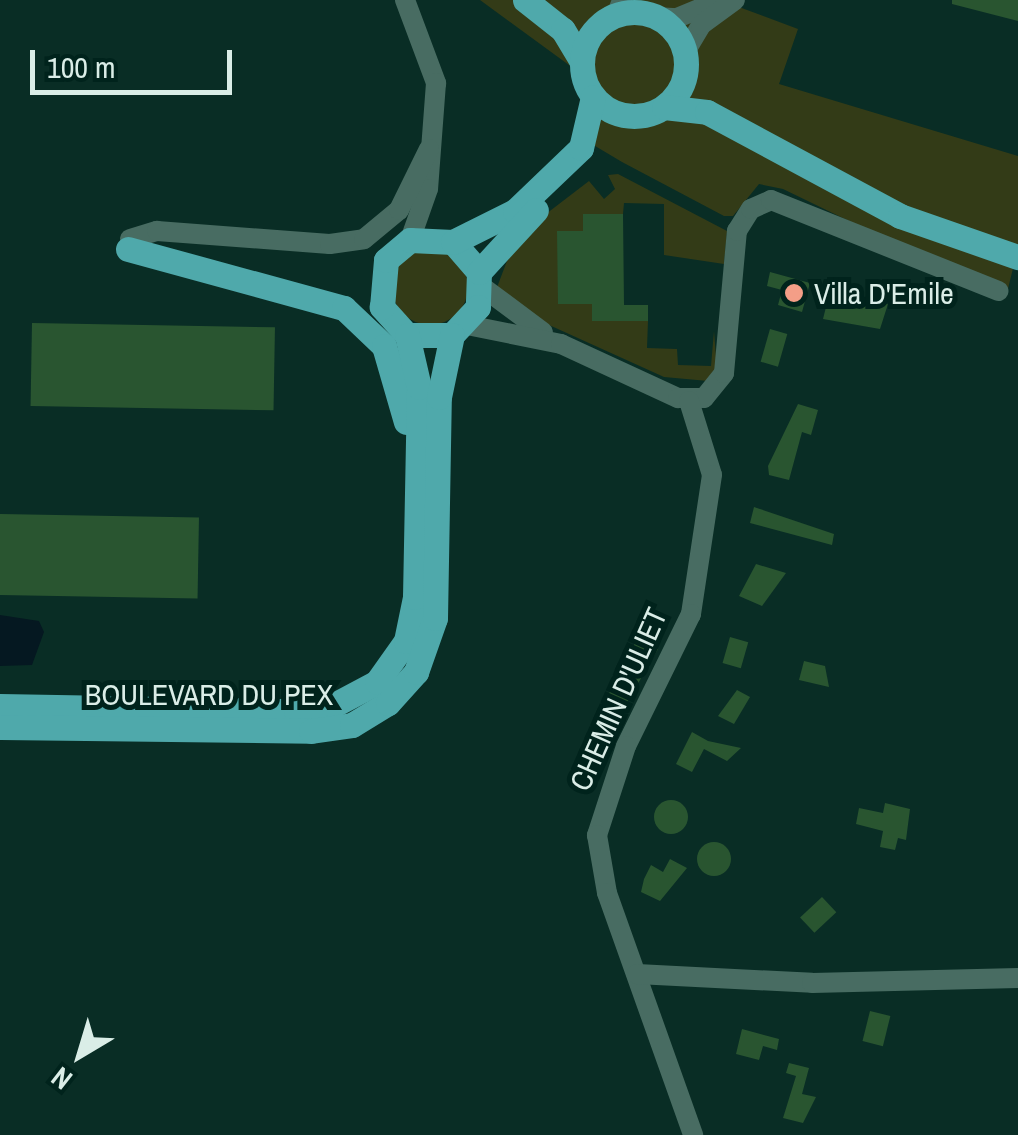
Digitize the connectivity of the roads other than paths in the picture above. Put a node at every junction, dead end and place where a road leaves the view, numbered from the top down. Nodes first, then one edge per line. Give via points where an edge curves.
1 (405, 0) edge
2 (525, 0) edge
3 (719, 0) edge
4 (736, 0) edge
5 (649, 10) edge
6 (615, 12) edge
7 (685, 60) junction
8 (582, 62) junction
9 (593, 97) junction
10 (664, 107) junction
11 (626, 116) junction
12 (746, 131) junction
13 (429, 149) junction
14 (410, 240) junction
15 (453, 242) junction
16 (129, 244) joint
17 (1018, 257) edge
18 (480, 279) junction
19 (998, 291) dead end
20 (459, 330) junction
21 (407, 335) junction
22 (561, 344) junction
23 (689, 401) junction
24 (414, 508) junction
25 (0, 706) edge
26 (0, 726) edge
27 (637, 974) junction
28 (1018, 978) edge
29 (693, 1135) edge

1 - 13 street via 436,83
2 - 6 main road via 570,19
2 - 8 main road via 562,30
3 - 5 street via 677,18
4 - 7 street via 701,25
5 - 6 main road
5 - 7 main road
6 - 8 main road via 589,38
7 - 10 main road
7 - 12 main road via 701,94
8 - 9 main road
9 - 11 main road
9 - 15 main road via 591,127 572,162 515,211
10 - 11 main road
10 - 12 main road via 693,107
11 - 18 main road
12 - 17 main road via 934,232
13 - 14 street via 428,190
13 - 16 street via 399,210 364,238 330,244 157,231
14 - 15 main road
14 - 21 main road via 386,260 378,283 388,318
15 - 18 main road
16 - 24 main road via 320,297 371,330 404,401
18 - 20 main road
18 - 22 street
19 - 23 street via 771,200 751,209 737,230 724,373 711,393
20 - 21 main road
20 - 22 street
20 - 26 main road, BOULEVARD DU PEX via 439,397 435,618 416,672 388,703 352,725 311,732
21 - 24 main road, BOULEVARD DU PEX via 418,366
22 - 23 street
23 - 27 street, CHEMIN D'ULIET via 712,475 691,614 626,746 597,835 600,872
24 - 25 main road, BOULEVARD DU PEX via 415,597 406,641 390,668 352,698 296,710
27 - 28 street via 812,983
27 - 29 street, CHEMIN D'ULIET

